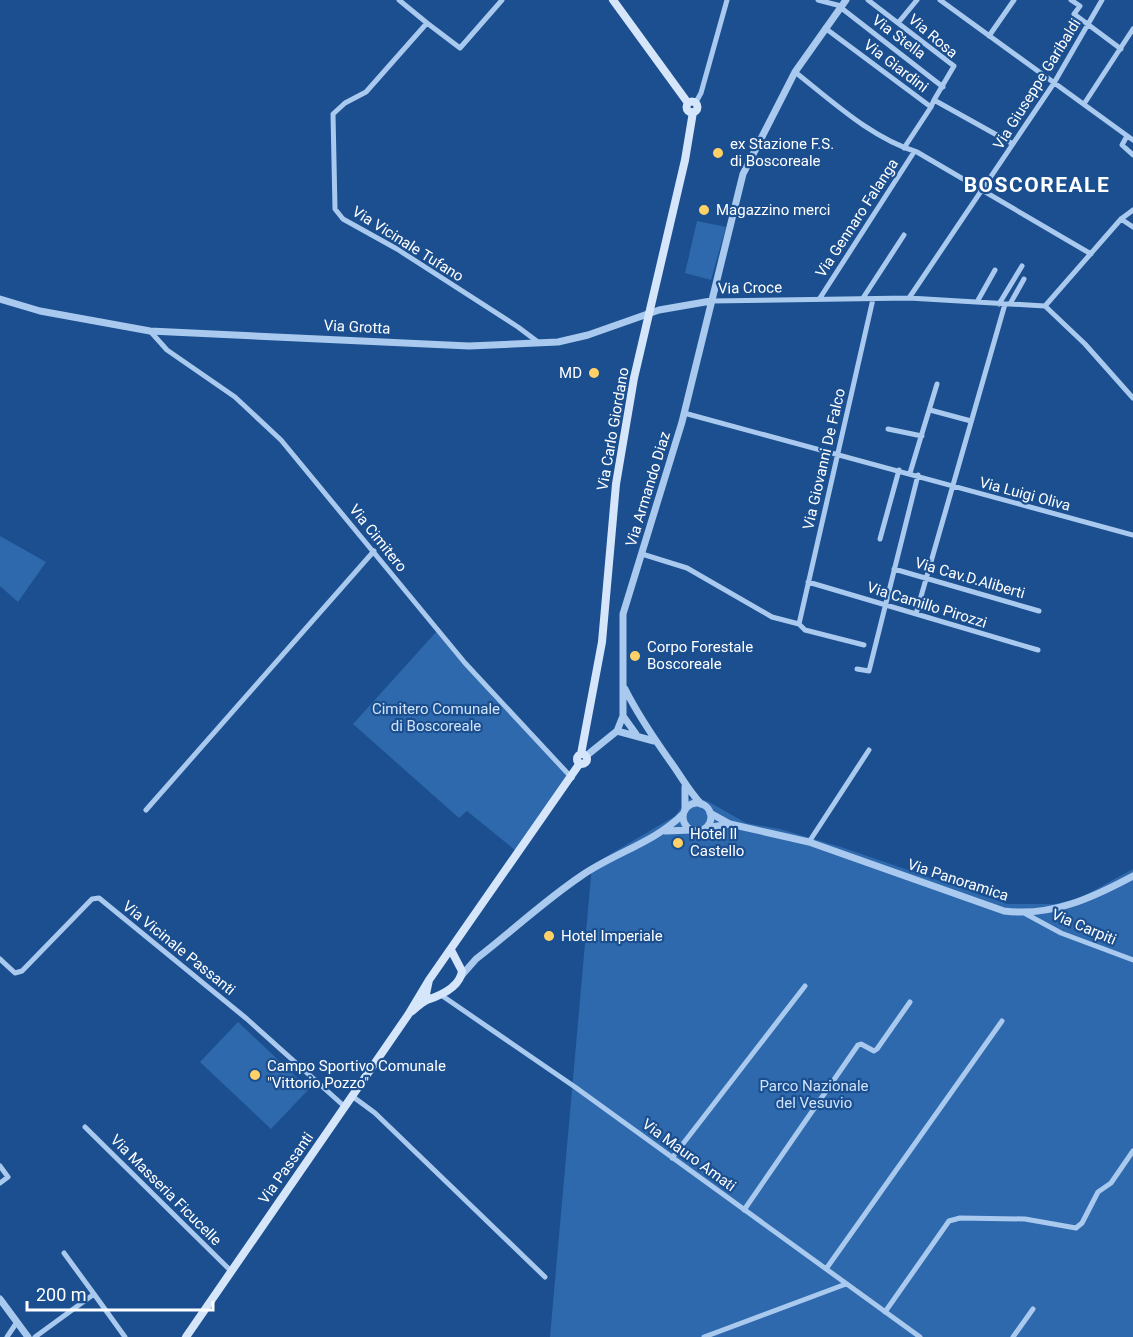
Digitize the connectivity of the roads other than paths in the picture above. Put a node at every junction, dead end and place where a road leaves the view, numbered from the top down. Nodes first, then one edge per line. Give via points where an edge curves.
1 (399, 0) edge
2 (502, 0) edge
3 (613, 0) edge
4 (727, 0) edge
5 (818, 0) edge
6 (868, 0) edge
7 (917, 0) edge
8 (940, 0) edge
9 (1014, 0) edge
10 (1071, 0) edge
11 (1102, 0) edge
12 (842, 4) edge
13 (427, 23) junction
14 (898, 23) junction
15 (1089, 25) junction
16 (825, 28) junction
17 (1133, 29) edge
18 (989, 36) junction
19 (1121, 49) junction
20 (795, 72) junction
21 (1054, 83) junction
22 (943, 87) junction
23 (934, 100) junction
24 (692, 103) junction
25 (1084, 104) junction
26 (931, 107) junction
27 (1130, 138) edge
28 (1013, 144) junction
29 (904, 148) junction
30 (914, 152) junction
31 (1133, 155) edge
32 (982, 191) junction
33 (1133, 210) edge
34 (1121, 219) junction
35 (1133, 227) edge
36 (904, 234) dead end
37 (1091, 254) junction
38 (1022, 266) dead end
39 (995, 270) dead end
40 (1024, 279) dead end
41 (820, 298) junction
42 (863, 298) junction
43 (909, 298) junction
44 (0, 299) edge
45 (873, 299) junction
46 (711, 301) junction
47 (977, 302) junction
48 (1005, 304) junction
49 (1045, 306) junction
50 (648, 314) junction
51 (150, 331) junction
52 (538, 343) junction
53 (937, 384) dead end
54 (1133, 398) edge
55 (930, 410) junction
56 (684, 413) junction
57 (971, 421) junction
58 (888, 429) dead end
59 (922, 436) junction
60 (837, 454) junction
61 (899, 470) junction
62 (910, 473) junction
63 (918, 476) junction
64 (952, 486) junction
65 (1133, 536) edge
66 (880, 539) dead end
67 (374, 551) junction
68 (642, 554) junction
69 (894, 569) junction
70 (926, 579) junction
71 (808, 582) junction
72 (885, 605) junction
73 (1039, 610) dead end
74 (916, 614) junction
75 (799, 624) junction
76 (864, 645) dead end
77 (1038, 650) dead end
78 (857, 669) dead end
79 (624, 686) junction
80 (623, 716) junction
81 (639, 718) junction
82 (616, 731) junction
83 (636, 734) junction
84 (654, 741) junction
85 (869, 750) dead end
86 (584, 755) junction
87 (572, 778) junction
88 (685, 787) junction
89 (701, 804) junction
90 (146, 810) dead end
91 (684, 812) junction
92 (710, 813) junction
93 (730, 824) junction
94 (705, 829) junction
95 (691, 830) junction
96 (666, 831) junction
97 (809, 842) junction
98 (1133, 876) edge
99 (1026, 914) junction
100 (451, 950) junction
101 (0, 959) edge
102 (476, 959) junction
103 (1133, 960) edge
104 (458, 965) junction
105 (436, 970) junction
106 (462, 975) junction
107 (429, 980) junction
108 (805, 986) dead end
109 (441, 995) junction
110 (428, 999) junction
111 (910, 1002) dead end
112 (408, 1015) junction
113 (1002, 1021) dead end
114 (352, 1096) junction
115 (344, 1106) junction
116 (85, 1126) dead end
117 (1133, 1151) edge
118 (672, 1158) junction
119 (0, 1166) edge
120 (0, 1183) edge
121 (744, 1210) junction
122 (64, 1252) dead end
123 (826, 1269) junction
124 (231, 1272) junction
125 (545, 1277) dead end
126 (846, 1284) junction
127 (94, 1294) junction
128 (0, 1299) edge
129 (1033, 1309) dead end
130 (885, 1312) junction
131 (17, 1322) junction
132 (7, 1337) edge
133 (28, 1337) edge
134 (35, 1337) edge
135 (125, 1337) edge
136 (186, 1337) edge
137 (704, 1337) edge
138 (920, 1337) edge
139 (1013, 1337) edge

1 - 13 street
2 - 13 street via 460,48
3 - 24 main road
4 - 24 street via 701,93
5 - 12 street
6 - 14 street, Via Rosa
7 - 14 street
8 - 18 street
9 - 18 street
10 - 15 street via 1080,6 1074,14
11 - 15 street, Via Giuseppe Garibaldi
12 - 16 street, Via Armando Diaz
12 - 22 street, Via Stella
13 - 52 street, Via Vicinale Tufano via 366,92 333,114 335,209 343,219 398,249
14 - 22 street, Via Rosa via 954,66
15 - 19 street
15 - 21 street, Via Giuseppe Garibaldi
16 - 20 street, Via Armando Diaz
16 - 26 street, Via Giardini
17 - 19 street
18 - 21 street
19 - 25 street
20 - 29 street via 862,123
20 - 46 street, Via Armando Diaz via 743,174
21 - 25 street
21 - 28 street, Via Giuseppe Garibaldi
22 - 23 street, Via Rosa
23 - 26 street, Via Giardini
23 - 28 street, Via Giardini
24 - 50 main road, Via Carlo Giordano via 687,110 693,112 685,160
25 - 27 street
26 - 29 street
27 - 31 street via 1122,146
28 - 32 street, Via Giuseppe Garibaldi
29 - 30 street
30 - 32 street
30 - 41 street, Via Gennaro Falanga
32 - 37 street
32 - 43 street, Via Giuseppe Garibaldi
33 - 34 street
34 - 35 street
34 - 37 street
36 - 42 street
37 - 49 street
38 - 48 street
39 - 47 street
40 - 48 street
41 - 42 street, Via Croce
41 - 46 street, Via Croce
42 - 45 street, Via Croce
43 - 45 street, Via Croce
43 - 47 street, Via Croce
44 - 51 street, Via Grotta
45 - 60 street, Via Giovanni De Falco
46 - 50 street, Via Grotta
46 - 56 street, Via Armando Diaz
47 - 48 street, Via Croce
48 - 49 street, Via Croce
48 - 57 street
49 - 54 street
50 - 52 street, Via Grotta via 588,335
50 - 86 main road, Via Carlo Giordano via 616,484 602,642
51 - 52 street, Via Grotta via 450,345
51 - 67 street, Via Cimitero via 167,350 258,417
53 - 55 street
55 - 57 street
55 - 59 street
56 - 60 street, Via Luigi Oliva
56 - 68 street, Via Armando Diaz
57 - 64 street
58 - 59 street
59 - 62 street
60 - 61 street, Via Luigi Oliva
60 - 71 street, Via Giovanni De Falco
61 - 62 street, Via Luigi Oliva
61 - 66 street
62 - 63 street, Via Luigi Oliva
63 - 64 street, Via Luigi Oliva
63 - 69 street
64 - 65 street, Via Luigi Oliva
64 - 70 street
67 - 87 street, Via Cimitero via 465,663
67 - 90 street
68 - 75 street via 687,567 772,616
68 - 79 street, Via Armando Diaz via 623,614
69 - 70 street, Via Cav.D.Aliberti
69 - 72 street
70 - 73 street, Via Cav.D.Aliberti
70 - 74 street
71 - 72 street, Via Camillo Pirozzi
71 - 75 street, Via Giovanni De Falco
72 - 74 street, Via Camillo Pirozzi
72 - 78 street via 869,671
74 - 77 street, Via Camillo Pirozzi
75 - 76 street via 805,630
79 - 80 street, Via Armando Diaz
79 - 81 street, Via Armando Diaz
80 - 81 street
80 - 82 street
80 - 83 street
81 - 84 street, Via Armando Diaz
82 - 83 street
82 - 86 street
83 - 84 street
84 - 88 street, Via Armando Diaz
85 - 97 street
86 - 87 main road, Via Passanti via 577,758 580,763
87 - 100 main road, Via Passanti
88 - 89 street, Via Panoramica
88 - 91 street
89 - 91 street, Via Panoramica via 692,804
89 - 92 street, Via Panoramica
91 - 95 street via 685,824
91 - 96 street, Via Panoramica
92 - 93 street, Via Panoramica
92 - 94 street
93 - 94 street, Via Panoramica
93 - 97 street, Via Panoramica
94 - 95 street, Via Panoramica
95 - 96 street, Via Panoramica
96 - 102 street, Via Panoramica via 580,877
97 - 99 street, Via Panoramica via 977,903
98 - 99 street, Via Panoramica via 1079,902
99 - 103 street, Via Carpiti via 1061,933
100 - 104 main road
100 - 105 main road, Via Passanti
101 - 115 street, Via Vicinale Passanti via 15,972 22,971 92,899 99,898 247,1019
102 - 104 street, Via Panoramica
102 - 106 street, Via Panoramica
104 - 105 main road via 448,963
104 - 106 main road
105 - 107 main road, Via Passanti
106 - 109 main road, Via Passanti
107 - 110 main road
107 - 112 main road, Via Passanti
108 - 118 street
109 - 110 main road, Via Passanti
109 - 118 street, Via Mauro Amati
110 - 112 main road, Via Passanti
111 - 121 street via 877,1049 858,1045
112 - 114 main road, Via Passanti
113 - 123 street
114 - 115 main road, Via Passanti
114 - 125 street via 375,1113
115 - 124 main road, Via Passanti
116 - 124 street, Via Masseria Ficucelle
117 - 130 street via 1111,1183 1098,1192 1076,1228 1025,1219 949,1221
118 - 121 street, Via Mauro Amati
119 - 120 street via 8,1177
121 - 123 street, Via Mauro Amati
122 - 127 street
123 - 126 street, Via Mauro Amati
124 - 136 main road, Via Passanti
126 - 130 street, Via Mauro Amati
126 - 137 street
127 - 134 street
127 - 135 street
128 - 131 street
129 - 139 street
130 - 138 street, Via Mauro Amati
131 - 132 street
131 - 133 street

